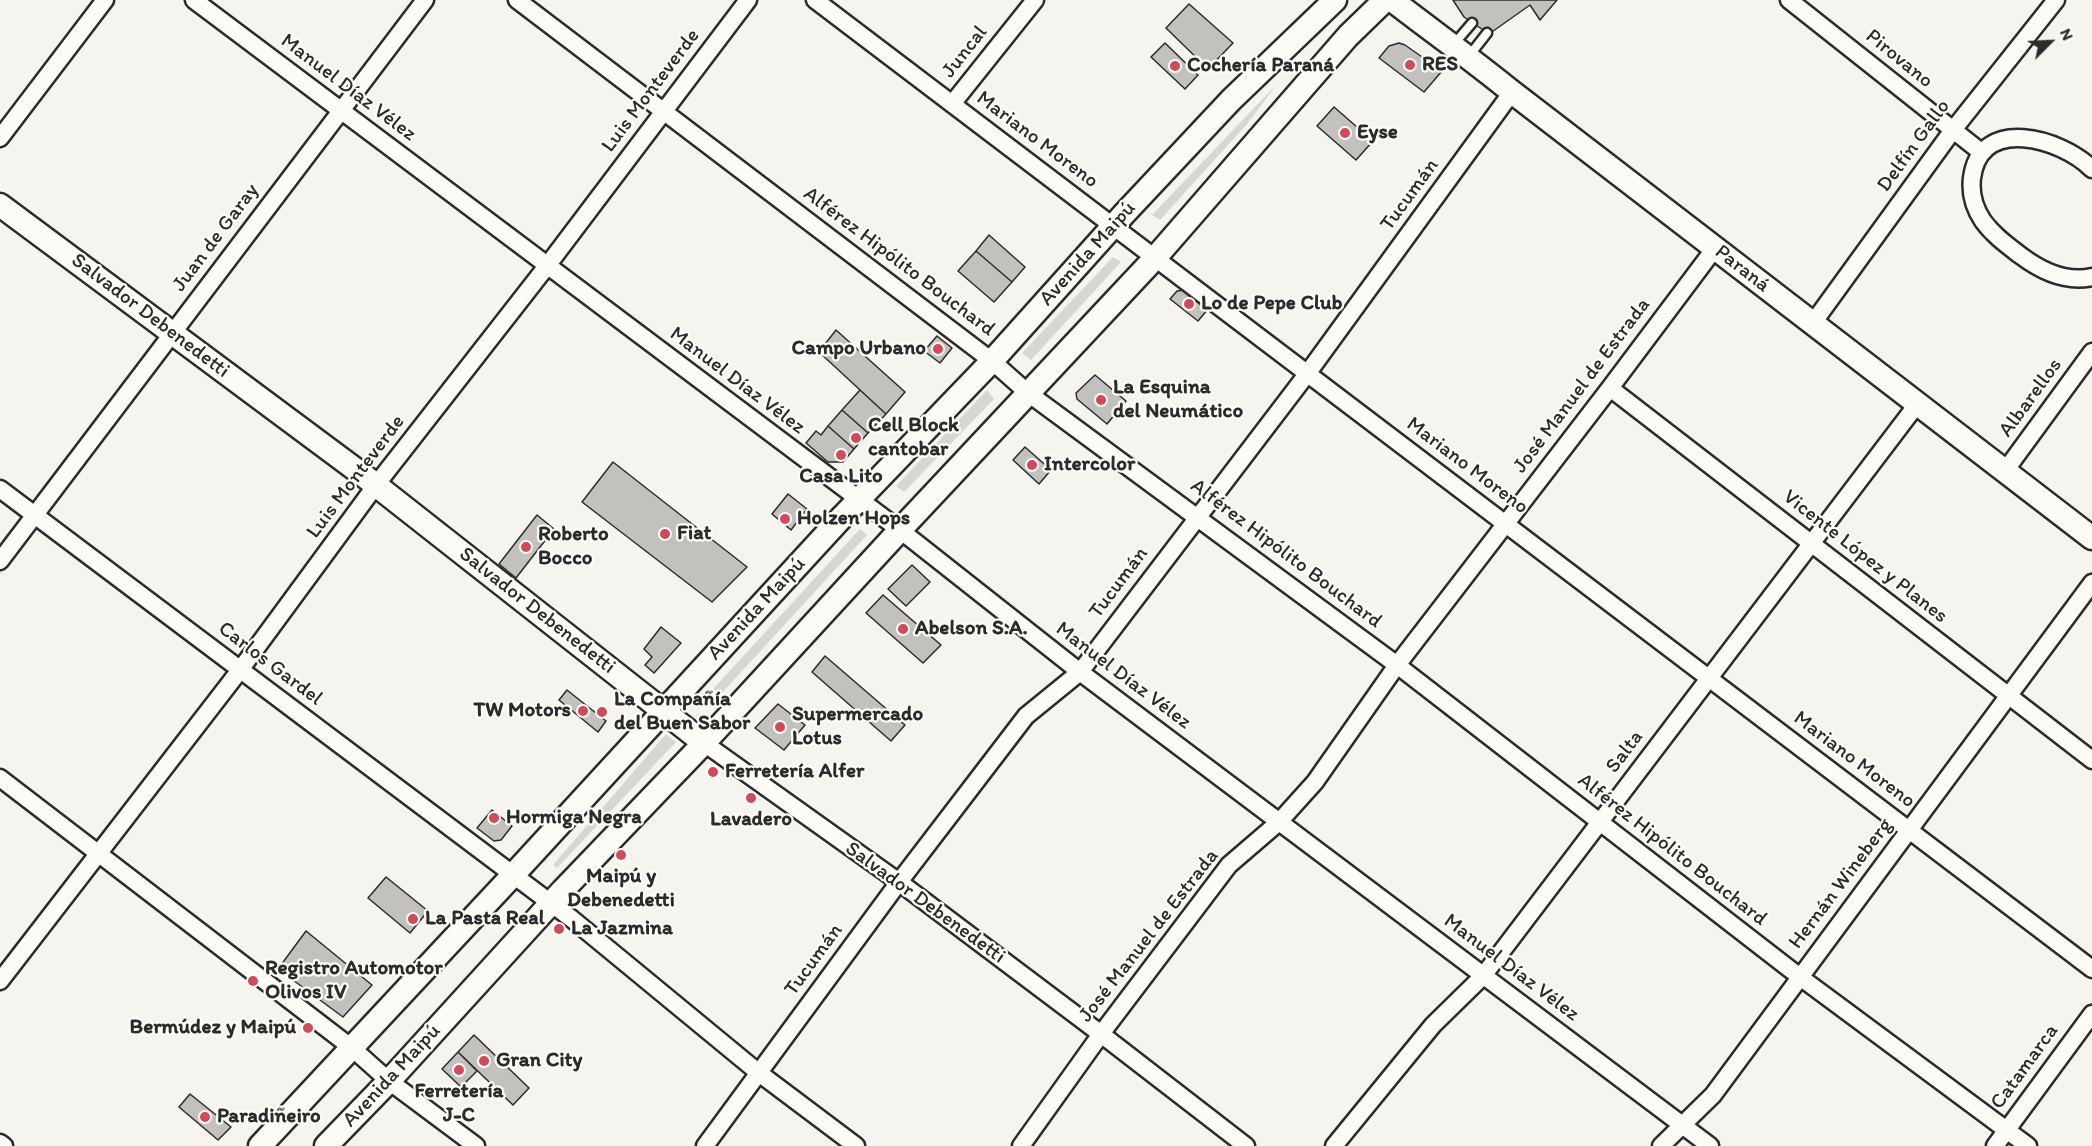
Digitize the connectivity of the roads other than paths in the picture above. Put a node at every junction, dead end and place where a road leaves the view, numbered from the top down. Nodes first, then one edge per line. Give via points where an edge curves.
1 (105, 0) edge
2 (194, 0) edge
3 (425, 0) edge
4 (517, 0) edge
5 (748, 0) edge
6 (815, 0) edge
7 (1035, 0) edge
8 (1335, 0) edge
9 (1385, 0) edge
10 (1392, 0) edge
11 (1789, 0) edge
12 (2056, 0) edge
13 (1472, 23) dead end
14 (1487, 33) dead end
15 (1460, 51) junction
16 (1512, 92) junction
17 (952, 104) junction
18 (341, 111) junction
19 (664, 111) junction
20 (1953, 130) junction
21 (0, 138) edge
22 (1981, 152) junction
23 (2092, 169) edge
24 (0, 205) edge
25 (1113, 225) junction
26 (1715, 248) junction
27 (1155, 258) junction
28 (547, 266) junction
29 (2092, 277) edge
30 (1813, 323) junction
31 (173, 333) junction
32 (2092, 352) edge
33 (992, 361) junction
34 (1307, 374) junction
35 (1610, 388) junction
36 (1028, 393) junction
37 (1918, 403) junction
38 (2005, 471) junction
39 (376, 485) junction
40 (0, 489) edge
41 (858, 500) junction
42 (35, 515) junction
43 (1198, 517) junction
44 (1505, 524) junction
45 (900, 530) junction
46 (2092, 538) edge
47 (1811, 543) junction
48 (0, 561) edge
49 (2092, 584) edge
50 (1397, 665) junction
51 (240, 670) junction
52 (1080, 672) junction
53 (1708, 678) junction
54 (2009, 696) junction
55 (664, 710) junction
56 (704, 742) junction
57 (2092, 760) edge
58 (0, 778) edge
59 (1279, 822) junction
60 (1600, 823) junction
61 (1909, 830) junction
62 (98, 853) junction
63 (513, 875) junction
64 (898, 882) junction
65 (551, 903) junction
66 (2092, 969) edge
67 (1483, 976) junction
68 (1800, 977) junction
69 (0, 981) edge
70 (2092, 1014) edge
71 (1101, 1034) junction
72 (352, 1048) junction
73 (759, 1073) junction
74 (389, 1081) junction
75 (1683, 1125) junction
76 (2007, 1130) junction
77 (0, 1143) edge
78 (4, 1146) edge
79 (260, 1146) edge
80 (326, 1146) edge
81 (477, 1146) edge
82 (705, 1146) edge
83 (856, 1146) edge
84 (1021, 1146) edge
85 (1246, 1146) edge
86 (1334, 1146) edge
87 (1661, 1146) edge
88 (1710, 1146) edge
89 (1995, 1146) edge
90 (2028, 1146) edge

1 - 21 street
2 - 18 street, Manuel Díaz Vélez
3 - 18 street, Juan de Garay
4 - 19 street, Alférez Hipólito Bouchard
5 - 19 street, Luis Monteverde
6 - 17 street, Mariano Moreno
7 - 17 street, Juncal
8 - 25 main road, Avenida Maipú via 1231,100
9 - 27 main road, Avenida Maipú via 1348,36
10 - 15 main road, Paraná
11 - 20 street, Pirovano
12 - 20 street, Delfín Gallo
13 - 15 lane
14 - 15 lane
15 - 16 main road, Paraná
16 - 26 main road, Paraná
16 - 34 street, Tucumán
17 - 25 street, Mariano Moreno
18 - 28 street, Manuel Díaz Vélez
18 - 31 street, Juan de Garay
19 - 28 street, Luis Monteverde
19 - 33 street, Alférez Hipólito Bouchard
20 - 22 street, Pirovano
20 - 30 street, Delfín Gallo
22 - 23 street via 2017,137 2044,141
22 - 29 street via 1971,187 1975,207 1984,223 2002,242 2051,274 2069,279
24 - 31 main road, Salvador Debenedetti
25 - 27 street, Mariano Moreno
25 - 33 main road, Avenida Maipú
26 - 30 main road, Paraná
26 - 35 street, José Manuel de Estrada
27 - 34 street, Mariano Moreno
27 - 36 main road, Avenida Maipú
28 - 39 street, Luis Monteverde
28 - 41 street, Manuel Díaz Vélez
30 - 37 main road, Paraná
31 - 39 main road, Salvador Debenedetti
31 - 42 street, Juan de Garay
32 - 38 street, Albarellos
33 - 36 street, Alférez Hipólito Bouchard
33 - 41 main road, Avenida Maipú
34 - 43 street, Tucumán
34 - 44 street, Mariano Moreno
35 - 44 street, José Manuel de Estrada
35 - 47 street, Vicente López y Planes
36 - 43 street, Alférez Hipólito Bouchard
36 - 45 main road, Avenida Maipú
37 - 38 main road, Paraná
37 - 47 street, Salta
38 - 46 main road, Paraná
39 - 51 street, Luis Monteverde
39 - 55 main road, Salvador Debenedetti
40 - 42 street, Carlos Gardel
41 - 45 street, Manuel Díaz Vélez
41 - 55 main road, Avenida Maipú
42 - 48 street, Juan de Garay
42 - 51 street, Carlos Gardel
43 - 50 street, Alférez Hipólito Bouchard
43 - 52 street, Tucumán
44 - 50 street, José Manuel de Estrada
44 - 53 street, Mariano Moreno
45 - 52 street, Manuel Díaz Vélez
45 - 56 main road, Avenida Maipú
47 - 53 street, Salta
47 - 54 street, Vicente López y Planes
49 - 54 street, Hernán Wineberg
50 - 59 street, José Manuel de Estrada via 1315,782
50 - 60 street, Alférez Hipólito Bouchard
51 - 62 street, Luis Monteverde
51 - 63 street, Carlos Gardel
52 - 59 street, Manuel Díaz Vélez
52 - 64 street, Tucumán via 1026,716
53 - 60 street, Salta
53 - 61 street, Mariano Moreno
54 - 57 street, Vicente López y Planes
54 - 61 street, Hernán Wineberg
55 - 56 main road, Salvador Debenedetti
55 - 63 main road, Avenida Maipú
56 - 64 street, Salvador Debenedetti
56 - 65 main road, Avenida Maipú
58 - 62 street
59 - 67 street, Manuel Díaz Vélez
59 - 71 street, José Manuel de Estrada via 1229,865
60 - 67 street, Salta
60 - 68 street, Alférez Hipólito Bouchard
61 - 66 street, Mariano Moreno
61 - 68 street, Hernán Wineberg
62 - 69 street, Luis Monteverde
62 - 72 street
63 - 65 street, Carlos Gardel
63 - 72 main road, Avenida Maipú
64 - 71 street, Salvador Debenedetti
64 - 73 street, Tucumán
65 - 73 street, Carlos Gardel
65 - 74 main road, Avenida Maipú
67 - 75 street, Manuel Díaz Vélez
67 - 86 street, Salta via 1433,1025
68 - 75 street, Hernán Wineberg via 1713,1095
68 - 76 street, Alférez Hipólito Bouchard
70 - 76 street, Catamarca
71 - 84 street, José Manuel de Estrada
71 - 85 street, Salvador Debenedetti
72 - 74 street
72 - 79 main road, Avenida Maipú
73 - 82 street, Tucumán
73 - 83 street, Carlos Gardel
74 - 80 main road, Avenida Maipú
74 - 81 street
75 - 87 street, Hernán Wineberg
75 - 88 street, Manuel Díaz Vélez
76 - 89 street, Catamarca
76 - 90 street, Alférez Hipólito Bouchard
77 - 78 street

